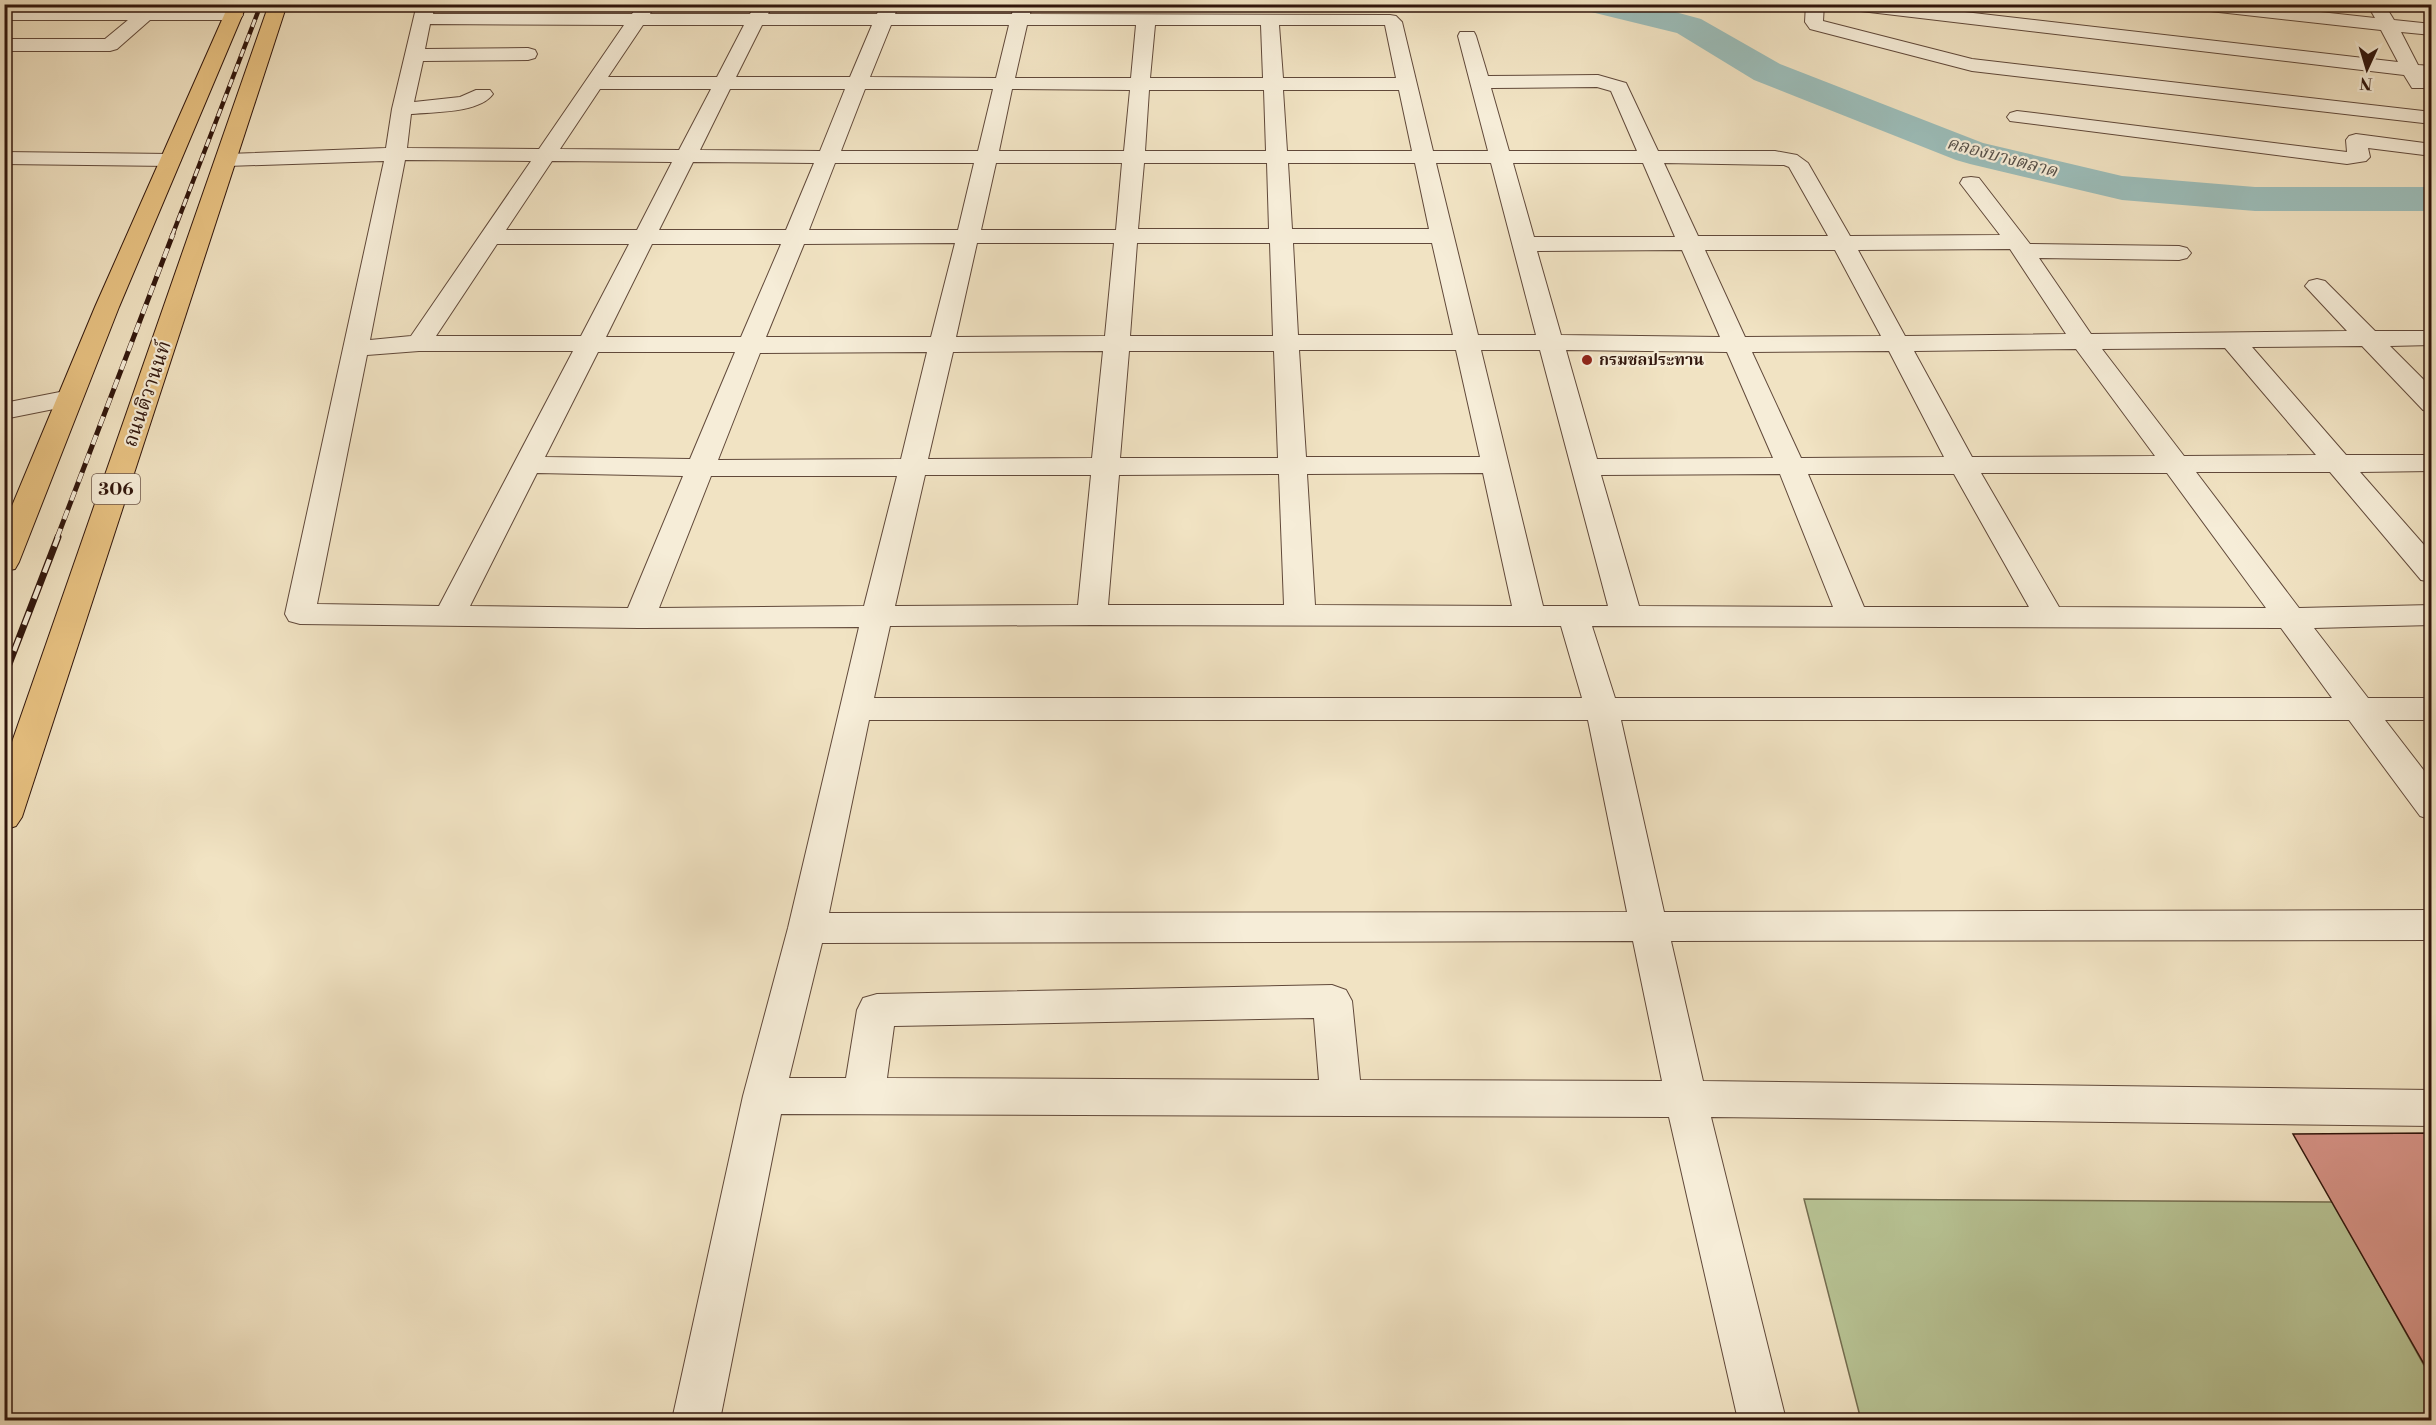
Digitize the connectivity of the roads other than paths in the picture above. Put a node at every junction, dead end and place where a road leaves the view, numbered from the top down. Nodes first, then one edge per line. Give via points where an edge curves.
1 (278, 4) edge
2 (1815, 4) edge
3 (1845, 4) edge
4 (2192, 4) edge
5 (2377, 4) edge
6 (152, 10) edge
7 (236, 10) edge
8 (424, 12) edge
9 (585, 12) edge
10 (641, 12) edge
11 (760, 12) edge
12 (1021, 12) edge
13 (887, 13) edge
14 (1151, 14) edge
15 (4, 15) edge
16 (1270, 19) junction
17 (2388, 25) junction
18 (2432, 30) edge
19 (1467, 36) dead end
20 (4, 45) edge
21 (528, 54) dead end
22 (413, 55) junction
23 (2410, 69) junction
24 (2432, 72) edge
25 (1480, 82) junction
26 (594, 83) junction
27 (724, 83) junction
28 (858, 84) junction
29 (1005, 84) junction
30 (1141, 84) junction
31 (1273, 84) junction
32 (1407, 84) junction
33 (483, 94) dead end
34 (2432, 106) edge
35 (402, 109) junction
36 (2017, 117) dead end
37 (2432, 118) edge
38 (2432, 150) edge
39 (396, 154) junction
40 (545, 155) junction
41 (687, 155) junction
42 (987, 156) junction
43 (1133, 156) junction
44 (828, 157) junction
45 (1276, 157) junction
46 (1424, 157) junction
47 (1500, 157) junction
48 (4, 158) edge
49 (1652, 158) junction
50 (199, 160) junction
51 (1971, 183) dead end
52 (1443, 236) junction
53 (489, 237) junction
54 (645, 237) junction
55 (1126, 237) junction
56 (968, 238) junction
57 (1281, 238) junction
58 (795, 239) junction
59 (1688, 241) junction
60 (1842, 241) junction
61 (1525, 244) junction
62 (2019, 246) junction
63 (2179, 253) dead end
64 (2317, 286) dead end
65 (2432, 338) edge
66 (2231, 339) junction
67 (2368, 339) junction
68 (2083, 341) junction
69 (1117, 342) junction
70 (1467, 342) junction
71 (1552, 342) junction
72 (419, 343) junction
73 (591, 343) junction
74 (943, 343) junction
75 (1287, 343) junction
76 (1897, 344) junction
77 (752, 345) junction
78 (1736, 345) junction
79 (354, 349) junction
80 (70, 398) junction
81 (2432, 404) edge
82 (4, 411) edge
83 (2432, 463) edge
84 (1790, 464) junction
85 (1962, 464) junction
86 (2337, 464) junction
87 (528, 465) junction
88 (1106, 465) junction
89 (1496, 465) junction
90 (2176, 465) junction
91 (914, 466) junction
92 (1293, 466) junction
93 (1586, 467) junction
94 (702, 468) junction
95 (4, 562) edge
96 (2432, 573) edge
97 (450, 615) junction
98 (1092, 615) junction
99 (2432, 615) edge
100 (1530, 616) junction
101 (1573, 616) junction
102 (1626, 616) junction
103 (1853, 616) junction
104 (2049, 616) junction
105 (878, 617) junction
106 (1300, 617) junction
107 (639, 618) junction
108 (2288, 618) junction
109 (855, 709) junction
110 (1602, 709) junction
111 (2432, 709) edge
112 (2361, 710) junction
113 (2432, 807) edge
114 (4, 818) edge
115 (2432, 924) edge
116 (1649, 926) junction
117 (807, 928) junction
118 (764, 1096) junction
119 (864, 1097) junction
120 (1341, 1098) junction
121 (1686, 1099) junction
122 (2432, 1108) edge
123 (696, 1420) edge
124 (1762, 1420) edge

1 - 50 main road, ถนนติวานนท์ / 306
2 - 37 street via 1814,22 1823,28 1972,65
3 - 23 street
4 - 17 street
5 - 17 street
6 - 7 street
6 - 15 street
6 - 20 street via 110,45
7 - 50 main road, ถนนติวานนท์ / 306
8 - 9 street
8 - 22 street
9 - 10 street
10 - 11 street
10 - 26 street
11 - 13 street
11 - 27 street
12 - 13 street
12 - 14 street
12 - 29 street
13 - 28 street
14 - 16 street
14 - 30 street
16 - 31 street
16 - 32 street via 1390,20
17 - 18 street
17 - 23 street
19 - 25 street
21 - 22 street
22 - 35 street
23 - 24 street
23 - 34 street
25 - 47 street
25 - 49 street via 1598,81 1616,85
26 - 27 street
26 - 40 street
27 - 28 street
27 - 41 street
28 - 29 street
28 - 44 street
29 - 30 street
29 - 42 street
30 - 31 street
30 - 43 street
31 - 32 street
31 - 45 street
32 - 46 street
33 - 35 street via 464,103
35 - 39 street
36 - 38 street via 2347,158 2359,158 2356,140
39 - 40 street
39 - 50 street
39 - 79 street
40 - 41 street
40 - 53 street
41 - 44 street
41 - 54 street
42 - 43 street
42 - 44 street
42 - 56 street
43 - 45 street
43 - 55 street
44 - 58 street
45 - 46 street
45 - 57 street
46 - 47 street
46 - 52 street
47 - 49 street
47 - 61 street
48 - 50 street
49 - 59 street
49 - 60 street via 1790,159 1797,163
50 - 80 main road, ถนนติวานนท์ / 306
50 - 114 main road, ถนนติวานนท์ / 306
51 - 62 street
52 - 57 street
52 - 70 street
53 - 54 street
53 - 72 street
54 - 58 street
54 - 73 street
55 - 56 street
55 - 57 street
55 - 69 street
56 - 58 street
56 - 74 street
57 - 75 street
58 - 77 street
59 - 60 street
59 - 61 street
59 - 78 street
60 - 62 street
60 - 76 street
61 - 71 street
62 - 63 street
62 - 68 street
64 - 67 street
65 - 67 street
66 - 67 street
66 - 68 street
66 - 86 street
67 - 81 street
68 - 76 street
68 - 90 street
69 - 74 street
69 - 75 street
69 - 88 street
70 - 71 street
70 - 75 street
70 - 89 street
71 - 78 street
71 - 93 street
72 - 73 street
72 - 79 street
73 - 77 street
73 - 87 street
74 - 77 street
74 - 91 street
75 - 92 street
76 - 78 street
76 - 85 street
77 - 94 street
78 - 84 street
79 - 97 street via 300,614
80 - 82 street
80 - 95 main road, ถนนติวานนท์ / 306
83 - 86 street
84 - 85 street
84 - 93 street
84 - 103 street
85 - 90 street
85 - 104 street
86 - 90 street
86 - 96 street
87 - 94 street
87 - 97 street
88 - 91 street
88 - 92 street
88 - 98 street
89 - 92 street
89 - 100 street
90 - 108 street
91 - 94 street
91 - 105 street
92 - 106 street
93 - 102 street
94 - 107 street
97 - 107 street
98 - 105 street
98 - 106 street
99 - 108 street
100 - 101 street
100 - 106 street
101 - 102 street
101 - 110 street
102 - 103 street
103 - 104 street
104 - 108 street
105 - 107 street
105 - 109 street
108 - 112 street
109 - 110 street
109 - 117 street
110 - 112 street
110 - 116 street
111 - 112 street
112 - 113 street
115 - 116 street
116 - 117 street
116 - 121 street
117 - 118 street
118 - 119 street
118 - 123 street
119 - 120 street
119 - 120 street via 877,1010 1332,1001
120 - 121 street
121 - 122 street
121 - 124 street

